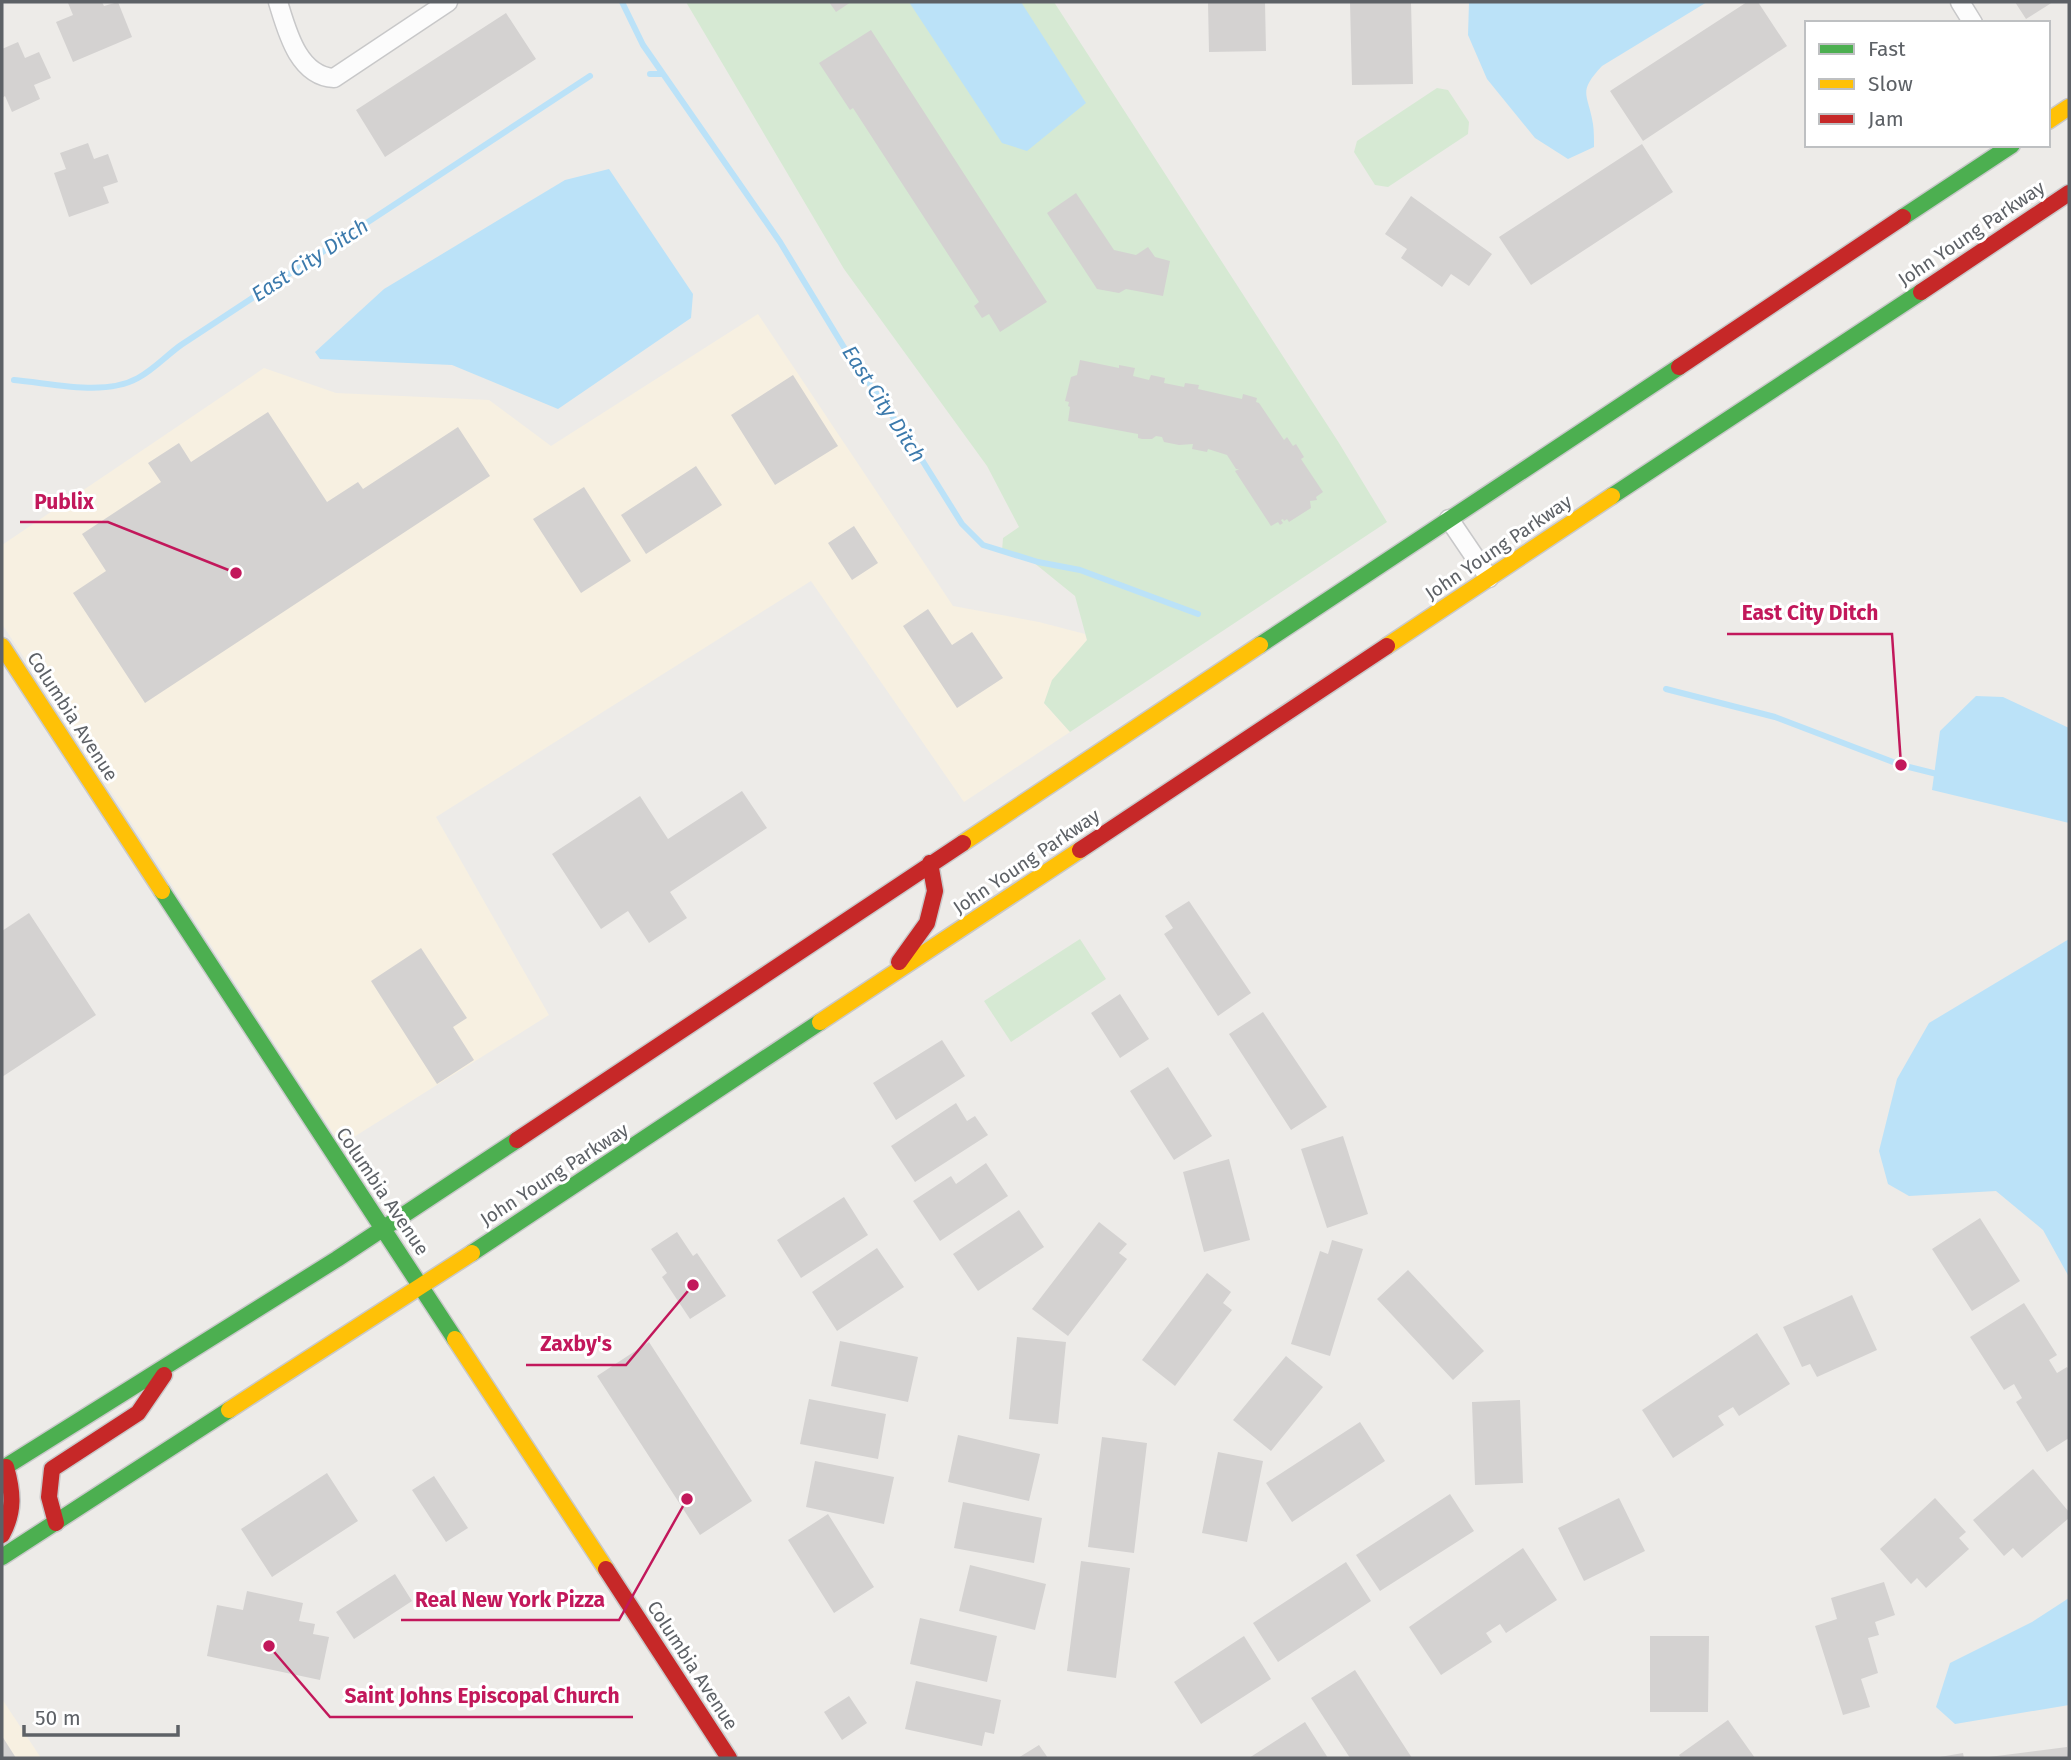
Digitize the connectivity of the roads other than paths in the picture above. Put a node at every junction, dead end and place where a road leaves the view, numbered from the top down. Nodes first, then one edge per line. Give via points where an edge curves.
1 (278, 2) edge
2 (448, 2) edge
3 (1959, 2) edge
4 (1972, 21) edge
5 (2069, 107) edge
6 (2050, 120) edge
7 (2009, 147) edge
8 (2069, 193) edge
9 (1449, 519) junction
10 (1489, 578) junction
11 (2, 646) edge
12 (930, 863) junction
13 (887, 978) junction
14 (382, 1229) junction
15 (421, 1286) junction
16 (172, 1365) junction
17 (4, 1468) edge
18 (56, 1523) junction
19 (2, 1535) edge
20 (2, 1556) edge
21 (729, 1758) edge

1 - 2 street via 289,39 309,68 321,78 334,78
3 - 4 street
5 - 6 main road
7 - 9 main road
8 - 10 main road, John Young Parkway
9 - 10 street
9 - 12 main road
10 - 13 main road, John Young Parkway
11 - 14 main road, Columbia Avenue
12 - 13 main road via 935,891 927,923
12 - 14 main road
13 - 15 main road, John Young Parkway
14 - 15 main road, Columbia Avenue
14 - 16 main road
15 - 18 main road, John Young Parkway
15 - 21 main road, Columbia Avenue
16 - 17 main road
16 - 18 main road via 138,1413 52,1469 48,1505
17 - 19 main road via 15,1499
18 - 20 main road, John Young Parkway

